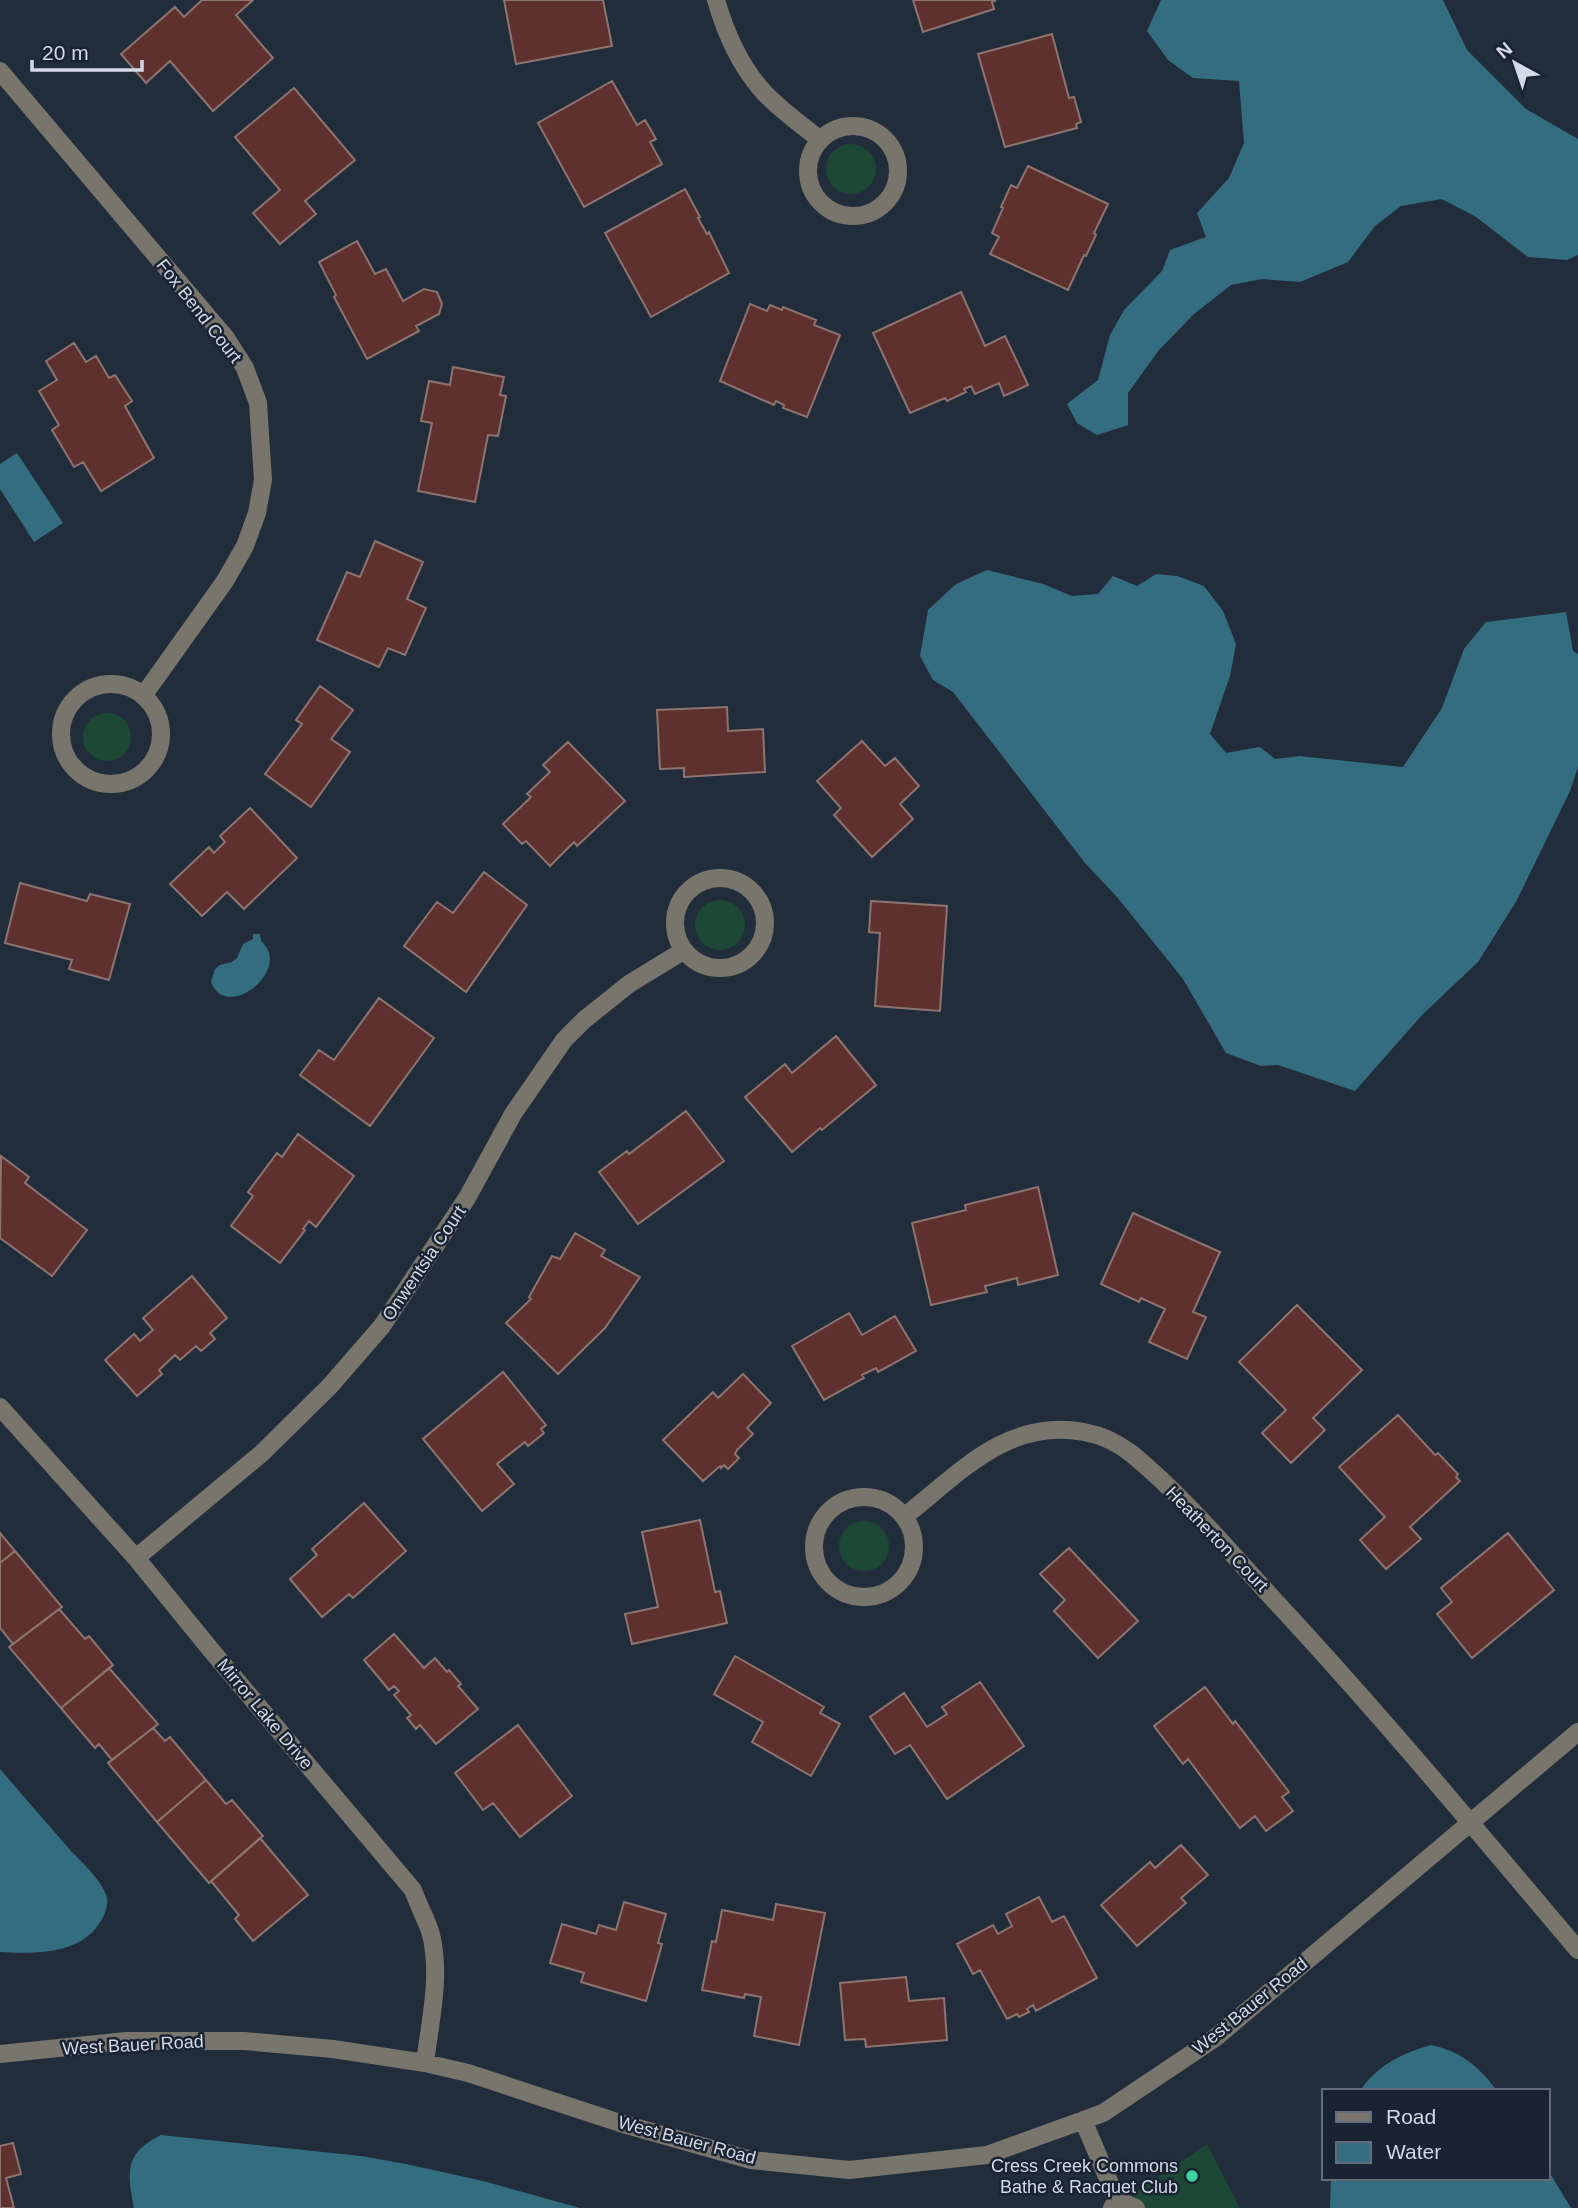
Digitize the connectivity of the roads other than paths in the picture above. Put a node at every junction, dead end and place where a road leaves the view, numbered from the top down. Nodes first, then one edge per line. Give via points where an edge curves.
1 (716, 0) edge
2 (0, 71) edge
3 (820, 140) junction
4 (143, 696) junction
5 (684, 951) junction
6 (0, 1407) edge
7 (905, 1516) junction
8 (136, 1558) junction
9 (1578, 1732) edge
10 (1470, 1822) junction
11 (1578, 1950) edge
12 (0, 2054) edge
13 (425, 2063) junction
14 (1083, 2120) junction
15 (1114, 2204) edge
16 (1136, 2208) edge

1 - 3 street via 737,53 761,90
2 - 4 street, Fox Bend Court via 226,338 258,404 263,480 245,547
3 - 3 street via 811,153 810,185 829,209 859,216 887,201 899,173 897,157 878,132 848,126
4 - 4 street via 111,684 78,696 67,709 61,743 78,773 111,784 128,781 155,759 161,743 160,725
5 - 5 street via 695,962 725,969 753,955 766,926 757,896 746,885 715,878 687,892 674,921
5 - 8 street, Onwentsia Court via 629,984 564,1040 382,1326 330,1386 262,1452
6 - 8 street, Mirror Lake Drive
7 - 7 street via 892,1504 858,1497 827,1513 814,1545 824,1578 853,1597 888,1592 902,1581 915,1549
7 - 10 street, Heatherton Court via 993,1447 1015,1436 1035,1431 1083,1432 1129,1452 1198,1517 1340,1671
8 - 13 street, Mirror Lake Drive via 413,1890 430,1932 434,1958
9 - 10 street, West Bauer Road
10 - 11 street, Heatherton Court
10 - 14 street, West Bauer Road via 1216,2038 1103,2113
12 - 13 street, West Bauer Road via 126,2041 244,2040
13 - 14 street, West Bauer Road via 751,2160 849,2170 987,2155
14 - 15 street
15 - 16 street

